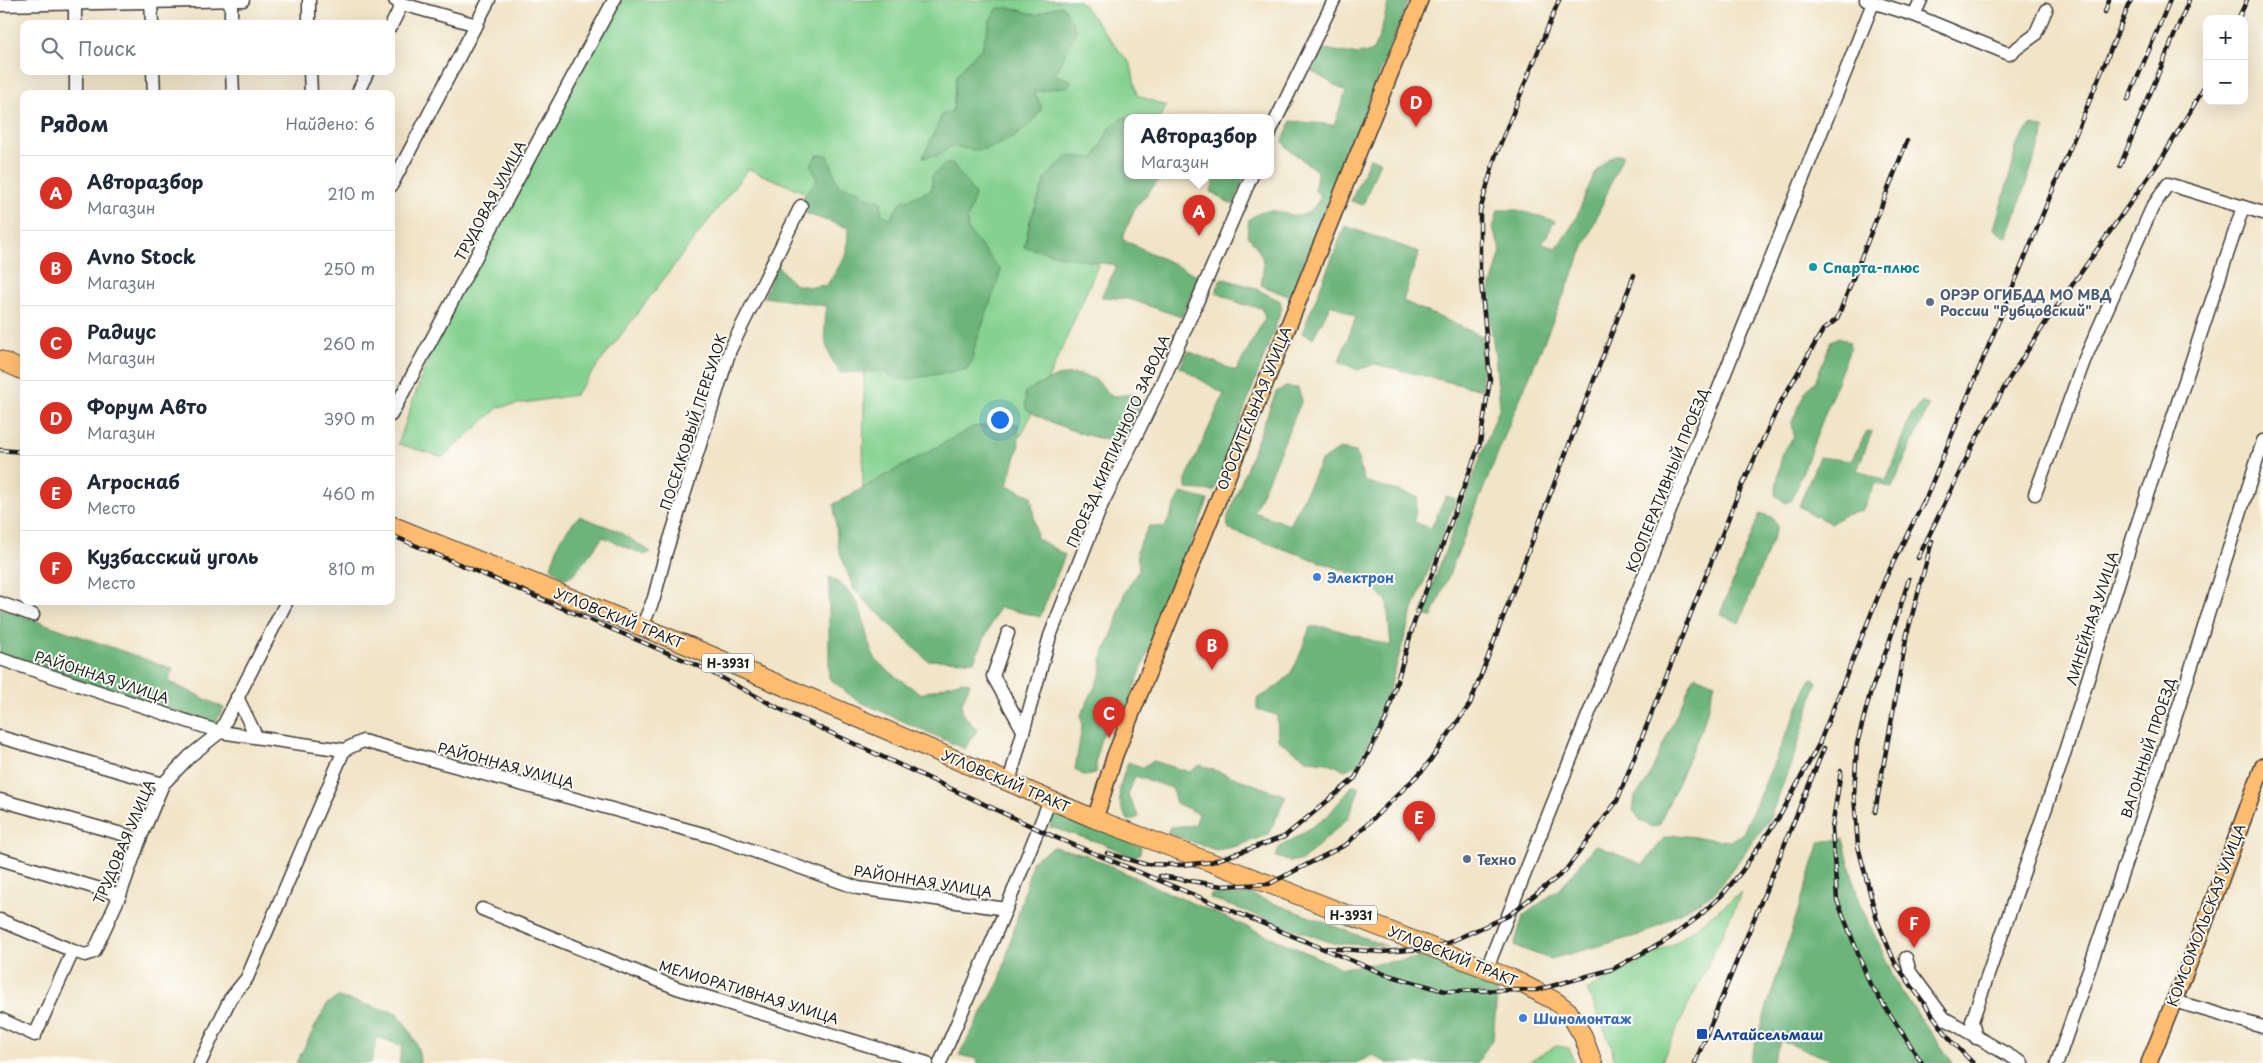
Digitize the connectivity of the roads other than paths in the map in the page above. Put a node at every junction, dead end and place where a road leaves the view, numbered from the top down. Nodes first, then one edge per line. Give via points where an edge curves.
1 (231, 0) edge
2 (243, 0) edge
3 (309, 0) edge
4 (488, 0) edge
5 (614, 0) edge
6 (1334, 0) edge
7 (1420, 0) edge
8 (1921, 0) edge
9 (151, 1) edge
10 (75, 2) edge
11 (399, 2) edge
12 (1870, 2) edge
13 (0, 4) edge
14 (2046, 10) dead end
15 (1914, 15) junction
16 (75, 20) edge
17 (152, 20) edge
18 (231, 20) edge
19 (309, 20) edge
20 (393, 20) edge
21 (476, 25) junction
22 (76, 75) edge
23 (153, 75) edge
24 (232, 75) edge
25 (310, 75) edge
26 (366, 75) edge
27 (76, 90) edge
28 (154, 90) edge
29 (233, 90) edge
30 (310, 90) edge
31 (359, 90) edge
32 (1274, 124) edge
33 (395, 178) edge
34 (1250, 179) edge
35 (801, 206) dead end
36 (2243, 206) junction
37 (2263, 213) edge
38 (0, 360) edge
39 (20, 369) edge
40 (395, 408) edge
41 (2263, 441) edge
42 (2035, 494) dead end
43 (395, 527) edge
44 (0, 603) edge
45 (284, 605) edge
46 (33, 614) dead end
47 (642, 627) junction
48 (1008, 633) dead end
49 (0, 659) edge
50 (237, 697) junction
51 (1023, 730) junction
52 (220, 732) junction
53 (256, 736) junction
54 (0, 737) edge
55 (344, 750) junction
56 (2263, 766) edge
57 (1009, 782) junction
58 (163, 784) junction
59 (0, 800) edge
60 (1062, 805) junction
61 (1095, 819) junction
62 (140, 839) junction
63 (0, 859) edge
64 (120, 895) junction
65 (482, 909) dead end
66 (1006, 909) junction
67 (0, 920) edge
68 (73, 951) junction
69 (1906, 958) dead end
70 (1487, 968) junction
71 (2174, 1001) junction
72 (0, 1019) edge
73 (2263, 1027) edge
74 (1976, 1038) junction
75 (2007, 1060) edge
76 (200, 1063) edge
77 (927, 1063) edge
78 (940, 1063) edge
79 (1594, 1063) edge
80 (2022, 1063) edge
81 (2057, 1063) edge
82 (2149, 1063) edge

1 - 2 street
1 - 9 street
1 - 18 street
3 - 19 street
4 - 21 street
5 - 40 street, ТРУДОВАЯ УЛИЦА
6 - 32 street
7 - 61 main road, ОРОСИТЕЛЬНАЯ УЛИЦА via 1115,755
8 - 15 street
9 - 10 street
9 - 17 street
10 - 13 street
10 - 16 street
11 - 20 street
11 - 21 street
12 - 15 street
12 - 70 street, КООПЕРАТИВНЫЙ ПРОЕЗД
14 - 15 street via 2034,35 2009,54
21 - 33 street
22 - 27 street
23 - 28 street
24 - 29 street
25 - 30 street
26 - 31 street
34 - 51 street, ПРОЕЗД КИРПИЧНОГО ЗАВОДА via 1161,385 1102,504 1050,636
35 - 47 street, ПОСЕЛКОВЫЙ ПЕРЕУЛОК via 730,350 654,598
36 - 37 street
36 - 42 street via 2168,184 2152,208 2084,361
36 - 74 street, ЛИНЕЙНАЯ УЛИЦА via 2060,767 1972,1021
38 - 39 highway
41 - 81 street, ВАГОННЫЙ ПРОЕЗД via 2179,706
43 - 47 highway, УГЛОВСКИЙ ТРАКТ / Н-3931
44 - 46 street
45 - 50 street, ТРУДОВАЯ УЛИЦА
47 - 57 highway, УГЛОВСКИЙ ТРАКТ / Н-3931
48 - 51 street via 993,676
49 - 52 street, РАЙОННАЯ УЛИЦА
50 - 52 street, ТРУДОВАЯ УЛИЦА
50 - 53 street
51 - 57 street, ПРОЕЗД КИРПИЧНОГО ЗАВОДА
52 - 53 street, РАЙОННАЯ УЛИЦА
52 - 58 street, ТРУДОВАЯ УЛИЦА
53 - 55 street, РАЙОННАЯ УЛИЦА
54 - 58 street
55 - 66 street, РАЙОННАЯ УЛИЦА via 362,741 714,837 858,888
55 - 76 street via 247,978 230,998
56 - 71 main road, КОМСОМОЛЬСКАЯ УЛИЦА
57 - 60 highway, УГЛОВСКИЙ ТРАКТ / Н-3931
58 - 62 street, ТРУДОВАЯ УЛИЦА
59 - 62 street
60 - 61 highway, УГЛОВСКИЙ ТРАКТ / Н-3931
60 - 66 street
61 - 70 highway, УГЛОВСКИЙ ТРАКТ / Н-3931
62 - 64 street, ТРУДОВАЯ УЛИЦА
63 - 64 street
64 - 68 street, ТРУДОВАЯ УЛИЦА via 94,952 85,955
65 - 77 street, МЕЛИОРАТИВНАЯ УЛИЦА via 678,988
66 - 78 street
67 - 68 street
68 - 72 street via 35,1035
69 - 74 street via 1910,972 1944,1018
70 - 79 highway, УГЛОВСКИЙ ТРАКТ / Н-3931 via 1538,990 1568,1011 1584,1036
71 - 73 street
71 - 82 main road, КОМСОМОЛЬСКАЯ УЛИЦА
74 - 75 street via 2003,1050
75 - 80 street

